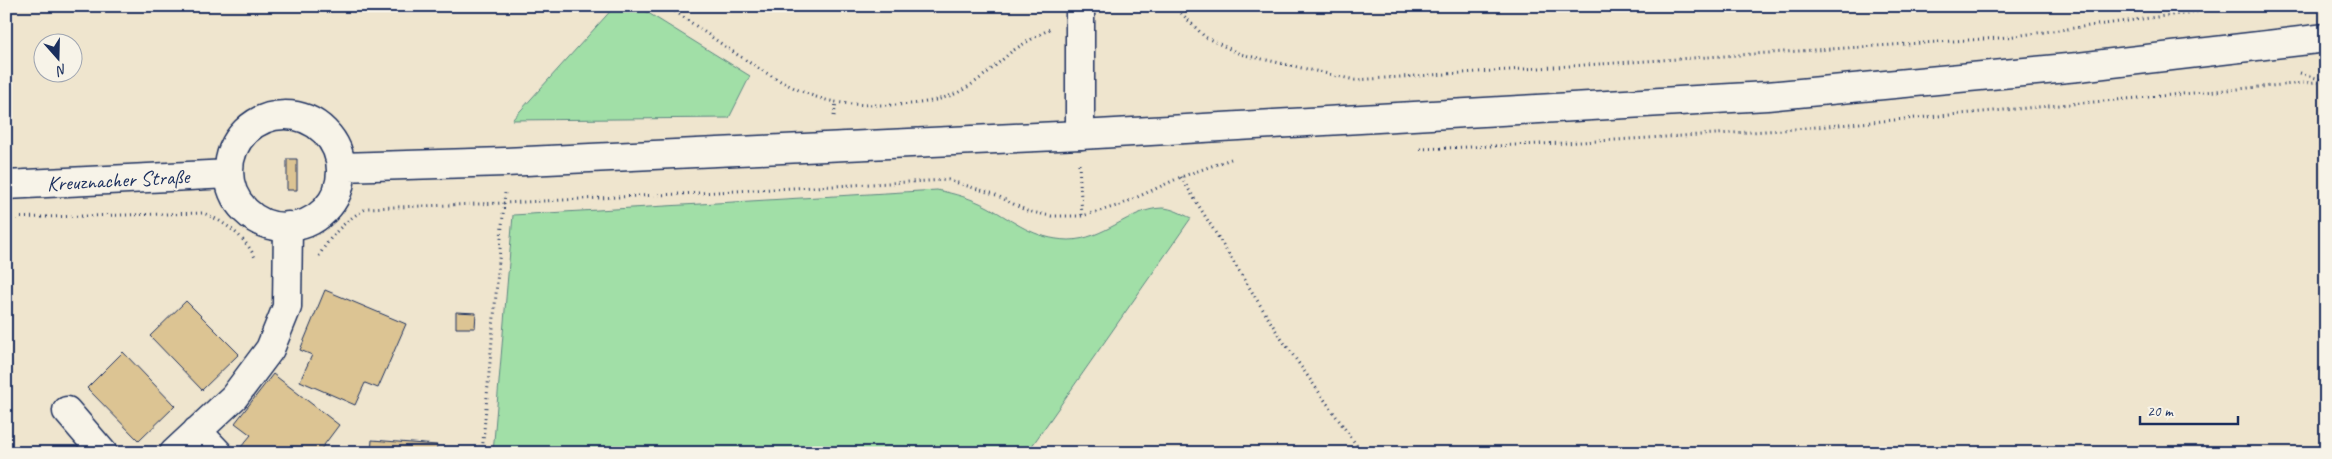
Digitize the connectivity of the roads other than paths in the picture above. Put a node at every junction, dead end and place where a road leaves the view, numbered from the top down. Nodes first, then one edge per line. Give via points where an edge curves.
1 (1080, 10) edge
2 (2326, 38) edge
3 (1080, 135) junction
4 (340, 167) junction
5 (229, 174) junction
6 (6, 185) edge
7 (288, 226) junction
8 (67, 411) dead end
9 (198, 431) junction
10 (103, 453) edge
11 (174, 453) edge
12 (218, 453) edge

1 - 3 main road
2 - 3 main road via 2078,67 1777,95
3 - 4 main road
4 - 5 main road via 338,154 324,131 314,123 288,115 262,120 241,136 232,154
4 - 7 main road via 340,180 330,204 310,220
5 - 6 main road, Kreuznacher Straße
5 - 7 main road via 236,198 252,216 263,222
7 - 9 main road via 287,307 270,349 234,397
8 - 10 main road
9 - 11 main road
9 - 12 main road

